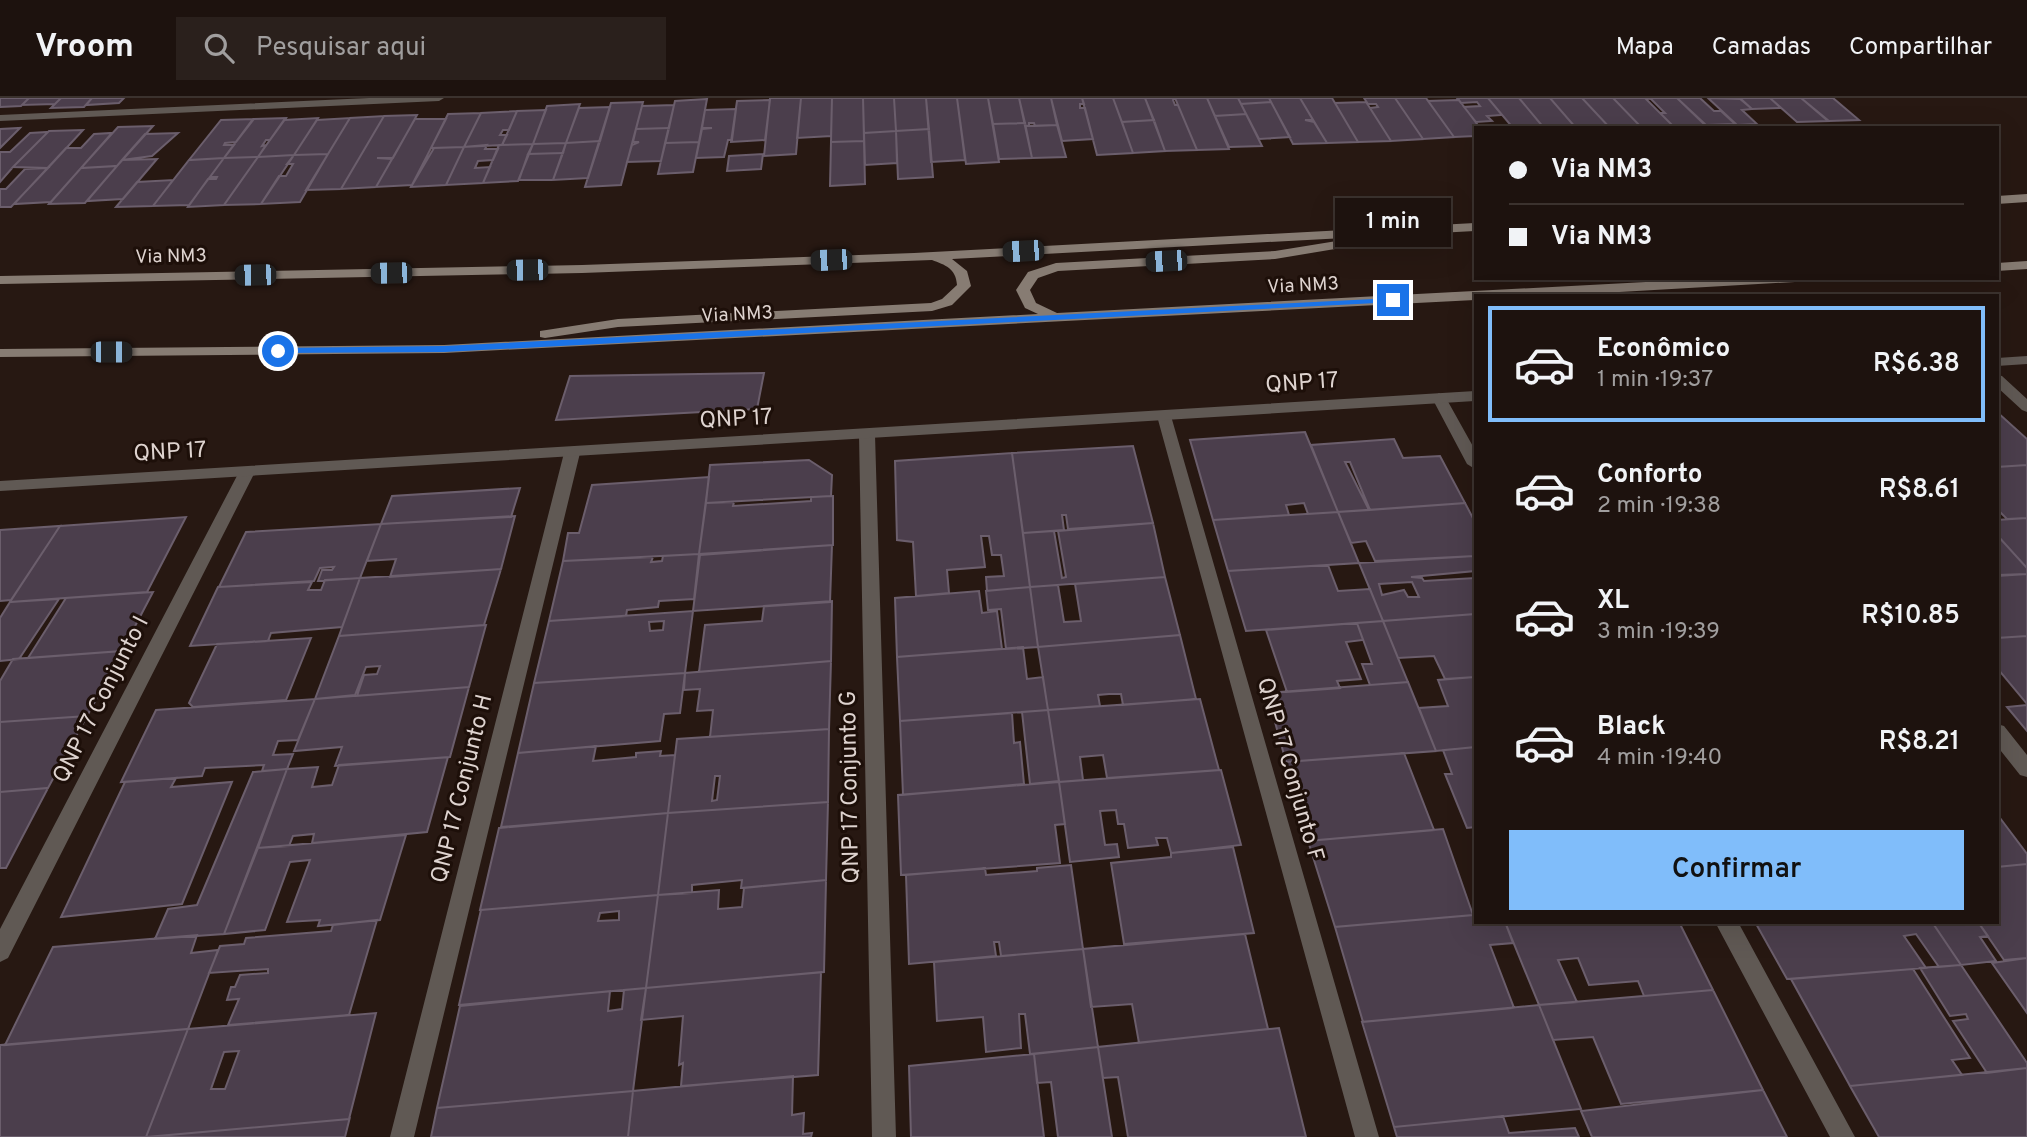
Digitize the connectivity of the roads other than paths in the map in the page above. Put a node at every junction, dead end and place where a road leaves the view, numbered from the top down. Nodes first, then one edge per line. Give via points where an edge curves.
1 (212, 98) edge
2 (439, 98) edge
3 (204, 108) junction
4 (0, 118) edge
5 (2027, 198) edge
6 (1999, 200) edge
7 (1474, 227) edge
8 (1432, 229) junction
9 (914, 257) junction
10 (2027, 265) edge
11 (1999, 267) edge
12 (0, 280) edge
13 (1760, 280) edge
14 (1511, 294) edge
15 (1474, 296) edge
16 (1062, 318) junction
17 (444, 349) junction
18 (0, 354) edge
19 (2027, 360) edge
20 (1999, 362) edge
21 (1999, 381) edge
22 (1474, 396) edge
23 (1439, 398) junction
24 (2027, 407) edge
25 (1164, 416) junction
26 (867, 435) junction
27 (572, 453) junction
28 (1474, 462) edge
29 (247, 472) junction
30 (0, 486) edge
31 (1999, 734) edge
32 (2027, 769) edge
33 (1727, 924) edge
34 (0, 951) edge
35 (402, 1137) edge
36 (884, 1137) edge
37 (1367, 1137) edge
38 (1843, 1137) edge

1 - 3 street
2 - 3 street
3 - 4 street
5 - 6 main road
7 - 8 main road, Via NM3
8 - 9 main road, Via NM3
8 - 16 main road via 1275,256 1056,267 1033,275 1026,282 1024,297 1038,311
9 - 12 main road, Via NM3 via 582,270
9 - 17 main road via 947,261 965,276 964,286 947,302 932,307 618,323
10 - 11 main road
13 - 14 main road, Via NM3
15 - 16 main road, Via NM3
16 - 17 main road, Via NM3
17 - 18 main road, Via NM3
19 - 20 street
21 - 24 street
22 - 23 street, QNP 17
23 - 25 street, QNP 17
23 - 28 street
25 - 26 street, QNP 17
25 - 37 street, QNP 17 Conjunto F
26 - 27 street, QNP 17
26 - 36 street, QNP 17 Conjunto G
27 - 29 street, QNP 17
27 - 35 street, QNP 17 Conjunto H
29 - 30 street, QNP 17
29 - 34 street, QNP 17 Conjunto I
31 - 32 street
33 - 38 street

